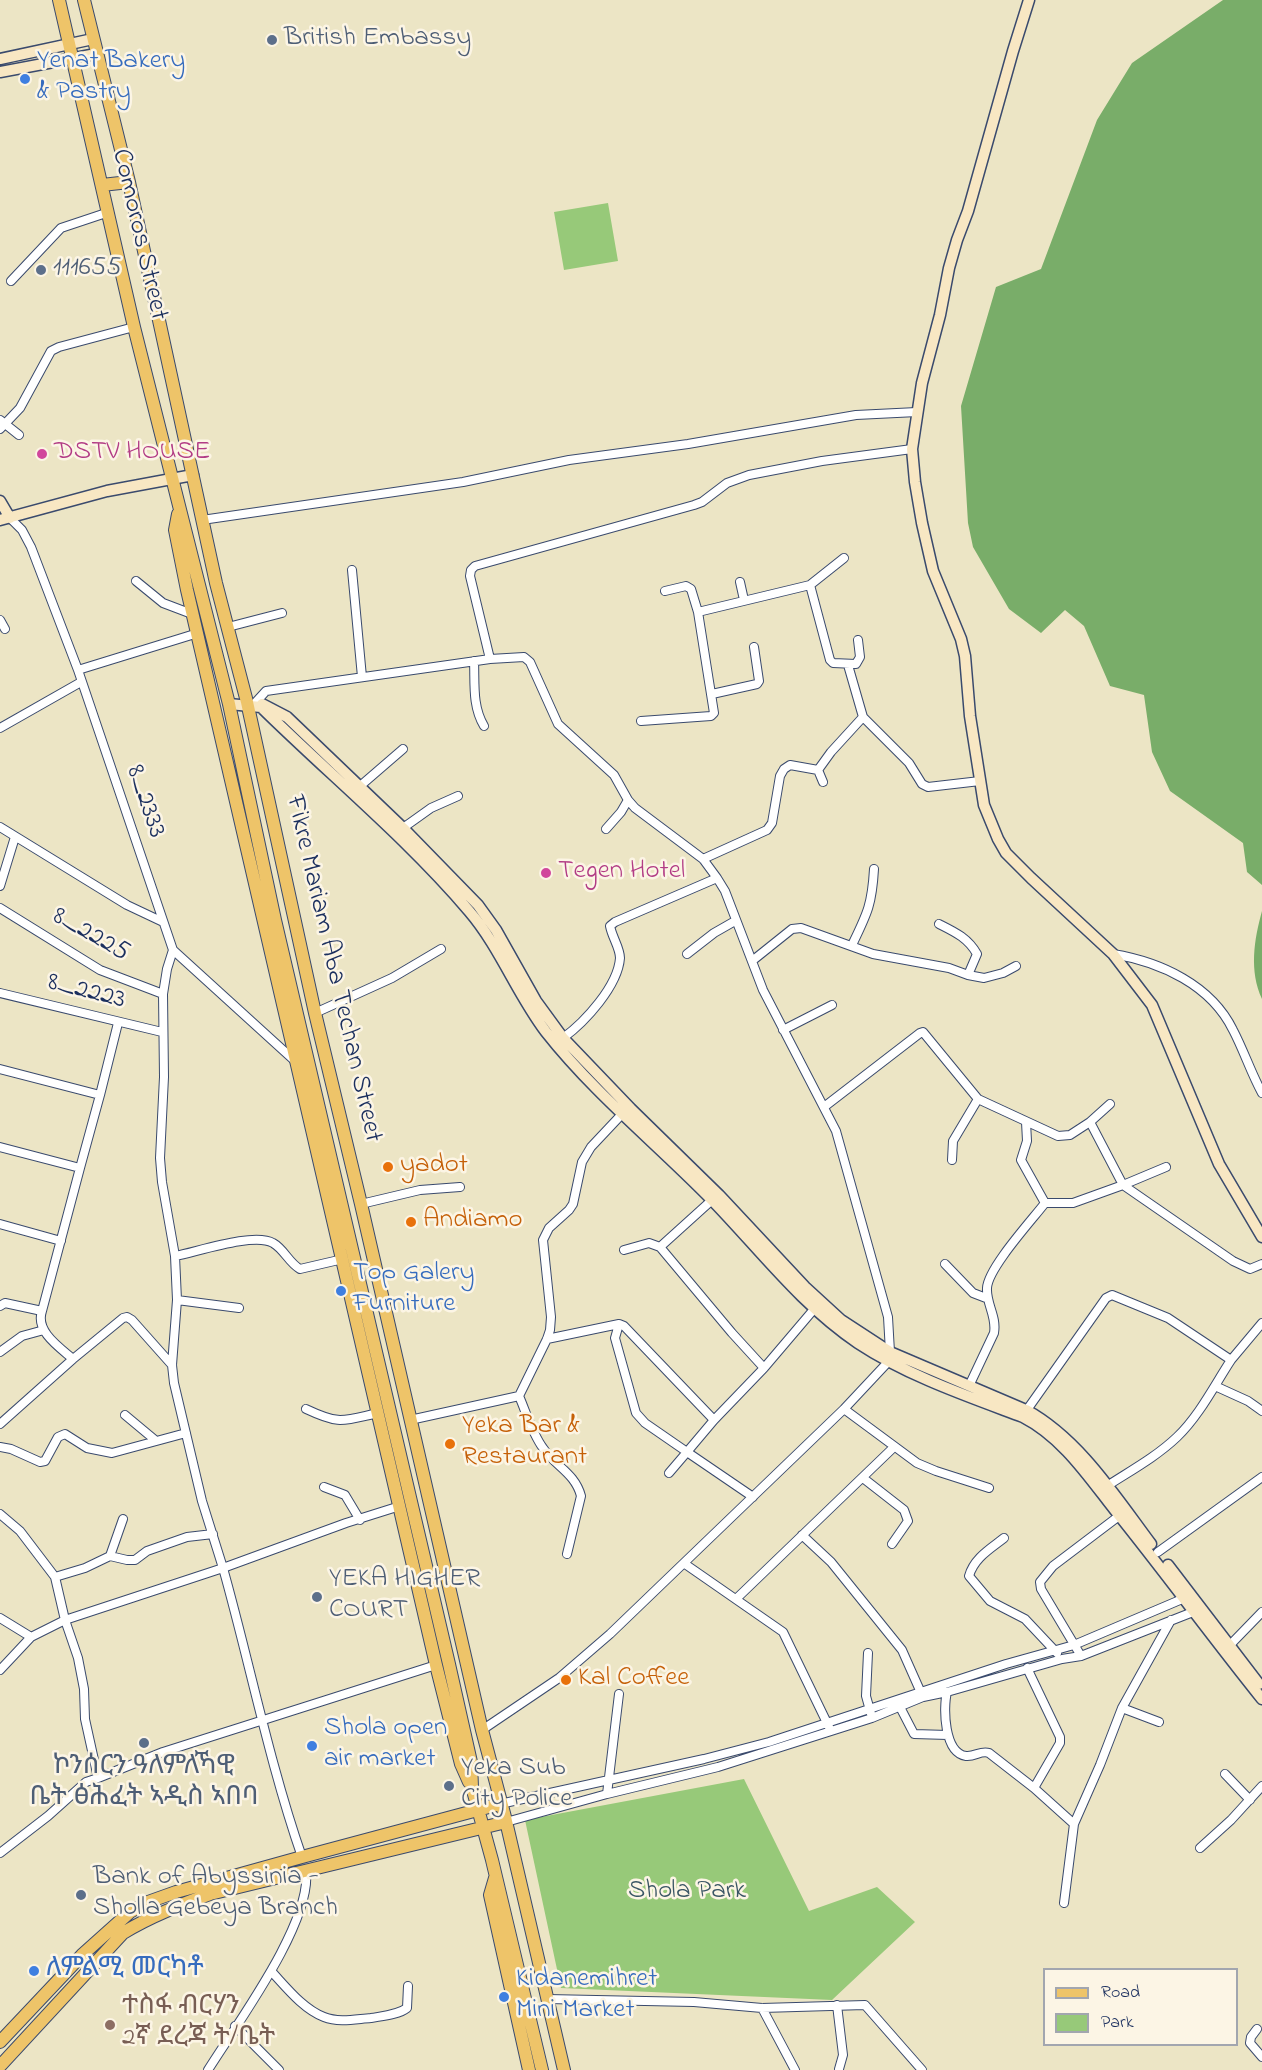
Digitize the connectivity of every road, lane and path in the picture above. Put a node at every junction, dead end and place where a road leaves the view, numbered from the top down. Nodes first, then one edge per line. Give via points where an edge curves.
1 (59, 0) edge
2 (84, 0) edge
3 (1029, 0) edge
4 (93, 39) junction
5 (68, 43) junction
6 (96, 54) junction
7 (72, 58) junction
8 (0, 59) edge
9 (0, 72) edge
10 (129, 182) junction
11 (102, 185) junction
12 (106, 213) junction
13 (11, 281) dead end
14 (134, 327) junction
15 (917, 412) junction
16 (2, 424) edge
17 (19, 435) dead end
18 (912, 449) junction
19 (193, 475) junction
20 (171, 480) junction
21 (0, 501) edge
22 (179, 507) junction
23 (5, 519) edge
24 (202, 520) junction
25 (844, 558) dead end
26 (352, 570) dead end
27 (136, 581) dead end
28 (740, 582) dead end
29 (810, 585) junction
30 (665, 591) dead end
31 (744, 600) junction
32 (698, 612) junction
33 (282, 613) dead end
34 (192, 614) junction
35 (0, 620) edge
36 (228, 627) junction
37 (5, 629) dead end
38 (198, 633) junction
39 (858, 640) dead end
40 (754, 647) dead end
41 (490, 659) junction
42 (474, 661) junction
43 (848, 665) junction
44 (78, 670) junction
45 (362, 677) junction
46 (81, 682) junction
47 (712, 694) junction
48 (250, 703) junction
49 (229, 704) junction
50 (272, 713) junction
51 (863, 717) junction
52 (642, 721) dead end
53 (484, 726) dead end
54 (0, 728) edge
55 (403, 749) dead end
56 (818, 770) junction
57 (980, 781) junction
58 (823, 782) dead end
59 (359, 787) junction
60 (458, 796) dead end
61 (628, 800) junction
62 (0, 827) edge
63 (403, 828) junction
64 (606, 829) dead end
65 (15, 837) junction
66 (703, 859) junction
67 (874, 870) dead end
68 (717, 878) junction
69 (0, 886) edge
70 (0, 908) edge
71 (474, 909) junction
72 (735, 921) junction
73 (163, 922) junction
74 (939, 924) dead end
75 (852, 945) junction
76 (441, 949) dead end
77 (174, 950) junction
78 (687, 954) dead end
79 (1113, 954) junction
80 (752, 961) junction
81 (1016, 966) dead end
82 (968, 975) junction
83 (0, 993) edge
84 (163, 994) junction
85 (832, 1005) dead end
86 (315, 1013) junction
87 (118, 1023) junction
88 (783, 1030) junction
89 (162, 1032) junction
90 (563, 1038) junction
91 (295, 1061) junction
92 (0, 1069) edge
93 (1262, 1094) edge
94 (100, 1095) junction
95 (978, 1099) junction
96 (1110, 1104) dead end
97 (824, 1107) junction
98 (623, 1113) junction
99 (1026, 1122) junction
100 (1090, 1122) junction
101 (0, 1147) edge
102 (677, 1159) junction
103 (952, 1160) dead end
104 (1166, 1167) dead end
105 (80, 1168) junction
106 (1123, 1185) junction
107 (460, 1187) dead end
108 (712, 1200) junction
109 (1045, 1203) junction
110 (361, 1204) junction
111 (0, 1224) edge
112 (1262, 1237) edge
113 (61, 1241) junction
114 (660, 1247) junction
115 (624, 1250) dead end
116 (176, 1256) junction
117 (343, 1259) junction
118 (945, 1264) dead end
119 (1262, 1264) edge
120 (986, 1298) junction
121 (177, 1300) junction
122 (2, 1304) edge
123 (239, 1308) dead end
124 (815, 1308) junction
125 (42, 1311) junction
126 (1262, 1323) edge
127 (619, 1324) junction
128 (44, 1330) junction
129 (547, 1339) junction
130 (0, 1352) edge
131 (890, 1357) junction
132 (73, 1359) junction
133 (1231, 1360) junction
134 (172, 1365) junction
135 (764, 1368) junction
136 (969, 1386) junction
137 (1215, 1386) junction
138 (519, 1396) junction
139 (306, 1409) dead end
140 (844, 1409) junction
141 (1262, 1410) edge
142 (378, 1413) junction
143 (1024, 1413) junction
144 (125, 1415) dead end
145 (410, 1420) junction
146 (714, 1420) junction
147 (0, 1424) edge
148 (186, 1432) junction
149 (155, 1440) junction
150 (0, 1447) edge
151 (894, 1447) junction
152 (687, 1452) junction
153 (669, 1473) dead end
154 (1262, 1477) edge
155 (862, 1478) junction
156 (1107, 1486) junction
157 (324, 1487) dead end
158 (989, 1488) dead end
159 (753, 1497) junction
160 (429, 1502) junction
161 (406, 1506) junction
162 (0, 1514) edge
163 (1119, 1516) junction
164 (123, 1519) dead end
165 (360, 1520) junction
166 (213, 1534) junction
167 (802, 1535) junction
168 (1004, 1538) dead end
169 (892, 1544) dead end
170 (1158, 1552) junction
171 (567, 1554) dead end
172 (110, 1556) junction
173 (685, 1564) junction
174 (223, 1568) junction
175 (55, 1577) junction
176 (1187, 1596) junction
177 (735, 1599) junction
178 (1198, 1610) junction
179 (1262, 1612) edge
180 (0, 1618) edge
181 (66, 1620) junction
182 (1171, 1620) junction
183 (31, 1637) junction
184 (1074, 1645) junction
185 (1230, 1645) junction
186 (1054, 1650) junction
187 (868, 1653) dead end
188 (1081, 1656) junction
189 (1062, 1659) junction
190 (436, 1665) junction
191 (1027, 1668) junction
192 (0, 1670) edge
193 (1262, 1688) edge
194 (947, 1692) junction
195 (619, 1694) dead end
196 (922, 1695) junction
197 (1262, 1699) edge
198 (900, 1707) junction
199 (1122, 1708) junction
200 (870, 1709) junction
201 (872, 1718) junction
202 (262, 1722) junction
203 (1159, 1722) dead end
204 (826, 1723) junction
205 (482, 1730) junction
206 (830, 1731) junction
207 (948, 1735) junction
208 (1225, 1773) dead end
209 (98, 1778) junction
210 (608, 1781) junction
211 (1262, 1786) edge
212 (472, 1787) junction
213 (1034, 1788) junction
214 (607, 1794) junction
215 (1251, 1800) junction
216 (500, 1804) junction
217 (478, 1809) junction
218 (506, 1822) junction
219 (1074, 1824) junction
220 (483, 1827) junction
221 (1200, 1848) dead end
222 (0, 1853) edge
223 (302, 1857) junction
224 (306, 1871) junction
225 (495, 1876) junction
226 (1064, 1903) dead end
227 (271, 1971) junction
228 (408, 1986) dead end
229 (51, 1989) junction
230 (62, 1998) junction
231 (547, 1999) junction
232 (837, 2005) junction
233 (762, 2008) junction
234 (235, 2026) junction
235 (1257, 2029) dead end
236 (0, 2042) edge
237 (1262, 2057) edge
238 (0, 2066) edge
239 (277, 2069) edge
240 (839, 2069) edge
241 (208, 2070) edge
242 (529, 2070) edge
243 (542, 2070) edge
244 (564, 2070) edge
245 (795, 2070) edge
246 (922, 2070) edge

1 - 5 main road, Comoros Street
2 - 4 main road, Comoros Street
3 - 15 main road via 949,268
4 - 5 main road
4 - 6 main road, Comoros Street
5 - 7 main road, Comoros Street
5 - 8 main road
6 - 7 main road
6 - 10 main road, Comoros Street
7 - 9 main road
7 - 11 main road, Comoros Street
10 - 11 main road
10 - 19 main road, Comoros Street
11 - 12 main road, Comoros Street
12 - 13 street via 61,228
12 - 14 main road, Comoros Street
14 - 16 street via 51,351 25,400
14 - 20 main road, Comoros Street
15 - 18 main road
15 - 24 street via 856,415 569,460 463,482
16 - 17 street
18 - 41 street via 749,476 728,483 694,505 475,566 470,576
18 - 57 main road via 933,571 965,656 966,691
19 - 20 main road
19 - 24 main road, Fikre Mariam Aba Techan Street
20 - 22 main road, Fikre Mariam Aba Techan Street
20 - 23 main road via 106,491
21 - 23 main road
22 - 34 main road via 175,530
22 - 49 main road, Fikre Mariam Aba Techan Street
23 - 44 street, 8_2333 via 22,530 31,547
24 - 36 main road, Fikre Mariam Aba Techan Street
25 - 29 street
26 - 45 street
27 - 34 street via 163,603
28 - 31 street
29 - 31 street
29 - 43 street via 828,657 832,663
30 - 32 street via 689,586
31 - 32 street
32 - 47 street
33 - 36 street
34 - 38 main road
35 - 37 street
36 - 48 main road, Fikre Mariam Aba Techan Street
38 - 44 street
38 - 91 main road
39 - 43 street via 860,657 856,664
40 - 47 street via 757,684
41 - 42 street
41 - 61 street via 524,657 530,662 558,724 614,775
42 - 45 street
42 - 53 street via 476,706
43 - 51 street
44 - 46 street, 8_2333
45 - 48 street via 266,692
46 - 54 street
46 - 73 street, 8_2333
47 - 52 street via 714,715
48 - 49 main road
48 - 50 main road
48 - 86 main road, Fikre Mariam Aba Techan Street
49 - 161 main road, Fikre Mariam Aba Techan Street
50 - 59 main road via 287,717
50 - 71 main road
51 - 56 street
51 - 57 street via 909,763 925,786
55 - 59 street
56 - 58 street
56 - 66 street via 790,765 784,769 767,830
57 - 79 main road via 984,805 1006,853
59 - 63 main road
60 - 63 street via 431,808
61 - 64 street
61 - 66 street
62 - 65 street
63 - 71 main road
65 - 69 street
65 - 73 street via 127,905
66 - 68 street
67 - 75 street via 869,911
68 - 72 street
68 - 90 street via 610,926 620,960 614,977 579,1026
70 - 84 street, 8_2225 via 100,970
71 - 90 main road via 496,930 536,1001
71 - 98 main road via 529,1009
72 - 78 street
72 - 80 street
73 - 77 street, 8_2333
74 - 82 street via 965,938 977,954
75 - 80 street via 792,928
75 - 82 street via 873,954
76 - 86 street via 392,978
77 - 84 street
77 - 91 street, 8_2333
79 - 93 street via 1137,958 1180,976 1205,993 1233,1029
79 - 112 main road via 1152,1005 1219,1164
80 - 88 street
81 - 82 street via 984,978
83 - 87 street, 8_2223
84 - 89 street
85 - 88 street
86 - 110 main road, Fikre Mariam Aba Techan Street
87 - 89 street, 8_2223
87 - 94 street
88 - 97 street
89 - 116 street via 160,1158
90 - 102 main road
91 - 117 main road
92 - 94 street
94 - 105 street
95 - 97 street via 923,1032
95 - 99 street
95 - 103 street via 953,1141
96 - 100 street
97 - 131 street via 842,1149 888,1317
98 - 102 main road
98 - 129 street via 591,1147 582,1162 573,1204 549,1228 543,1240 551,1317
99 - 100 street via 1064,1137
99 - 109 street via 1027,1142 1021,1160
100 - 106 street
101 - 105 street
102 - 108 main road
102 - 131 main road via 805,1287
104 - 106 street
105 - 113 street
106 - 109 street via 1073,1203
106 - 119 street via 1233,1261 1250,1269
107 - 110 street via 435,1187
108 - 114 street
108 - 124 main road
109 - 120 street via 991,1275
110 - 145 main road, Fikre Mariam Aba Techan Street
111 - 113 street
113 - 125 street
114 - 115 street via 650,1243
114 - 135 street
116 - 117 street via 232,1242 266,1241 276,1245 300,1269
116 - 121 street
117 - 142 main road
118 - 120 street via 973,1293
120 - 136 street via 996,1324
121 - 123 street
121 - 134 street
122 - 125 street
124 - 131 main road via 846,1334
124 - 135 street
125 - 128 street via 40,1321
126 - 133 street
127 - 129 street
127 - 146 street
127 - 152 street via 615,1338 636,1413
128 - 130 street via 22,1336
128 - 132 street
129 - 138 street
131 - 136 main road
131 - 140 street
131 - 143 main road via 924,1377
132 - 134 street via 127,1317
132 - 147 street
133 - 137 street
133 - 143 street via 1168,1318 1112,1295 1106,1298
134 - 148 street
135 - 146 street
136 - 143 main road
137 - 141 street
137 - 156 street via 1173,1441
138 - 145 street
138 - 171 street via 542,1447 579,1486 581,1496
139 - 142 street via 340,1422
140 - 151 street
140 - 159 street
142 - 161 main road
143 - 156 main road via 1055,1429
143 - 163 main road via 1061,1444
144 - 149 street
145 - 160 main road, Fikre Mariam Aba Techan Street
146 - 152 street
148 - 149 street
148 - 166 street
149 - 150 street via 112,1453 87,1448 65,1434 58,1437 45,1461 40,1462
151 - 155 street
151 - 158 street via 936,1472
152 - 153 street
152 - 159 street
154 - 170 street
155 - 167 street
155 - 169 street via 908,1516
156 - 170 main road
157 - 165 street via 345,1495
159 - 173 street
160 - 161 main road
160 - 205 main road, Fikre Mariam Aba Techan Street
161 - 165 street
161 - 190 main road
161 - 212 main road, Fikre Mariam Aba Techan Street via 471,1762
162 - 175 street via 20,1531
163 - 176 main road
163 - 184 street via 1053,1566 1040,1582
164 - 172 street
165 - 174 street
166 - 172 street via 147,1551 135,1560
166 - 174 street
167 - 177 street
167 - 196 street via 831,1562 902,1650
168 - 186 street via 982,1555 969,1576 990,1601 1025,1619
170 - 176 main road
172 - 175 street
173 - 177 street
173 - 205 street via 559,1678
174 - 181 street
174 - 202 street
175 - 181 street
176 - 178 main road
176 - 184 street
177 - 204 street via 783,1632
178 - 182 street
178 - 185 main road
178 - 197 main road
179 - 185 street
180 - 183 street
181 - 183 street
181 - 209 street via 82,1678 85,1719
182 - 188 street
182 - 199 street
183 - 192 street
184 - 186 street
184 - 188 street
185 - 193 main road
186 - 189 street
186 - 196 street
187 - 200 street via 866,1696
188 - 189 street
189 - 191 street
190 - 202 street
190 - 212 main road via 461,1764
191 - 194 street
191 - 213 street via 1060,1737
194 - 196 street
194 - 207 street via 944,1703
195 - 210 street
196 - 198 street
196 - 200 street
198 - 201 street
198 - 207 street via 914,1734
199 - 203 street
199 - 219 street
200 - 201 street
200 - 204 street
201 - 206 street
202 - 209 street via 163,1752
202 - 223 street
204 - 206 street
204 - 210 street via 770,1742
205 - 216 main road, Fikre Mariam Aba Techan Street
206 - 214 street via 718,1767
207 - 213 street via 963,1755 986,1751
208 - 215 street
209 - 222 street via 86,1782
210 - 214 street
210 - 216 street
211 - 215 street
212 - 217 main road, Fikre Mariam Aba Techan Street
213 - 219 street
214 - 218 street
215 - 221 street
216 - 217 main road
216 - 218 main road, Fikre Mariam Aba Techan Street
217 - 220 main road, Fikre Mariam Aba Techan Street
217 - 223 main road
218 - 220 main road
218 - 231 main road, Fikre Mariam Aba Techan Street
219 - 226 street
220 - 224 main road
220 - 225 main road, Fikre Mariam Aba Techan Street
223 - 229 main road via 148,1902 111,1928
224 - 227 street via 304,1898
224 - 230 main road via 210,1894 142,1921 123,1933
225 - 242 main road via 490,1895
225 - 243 main road, Fikre Mariam Aba Techan Street
227 - 228 street via 314,2011 338,2020 403,2011 407,2008
227 - 234 street
229 - 230 main road
229 - 236 main road
230 - 238 main road
231 - 233 street via 694,2002
231 - 244 main road, Fikre Mariam Aba Techan Street
232 - 233 street
232 - 240 street via 843,2055
232 - 246 street via 865,2004
233 - 245 street
234 - 239 street
234 - 241 street
235 - 237 street via 1250,2043

